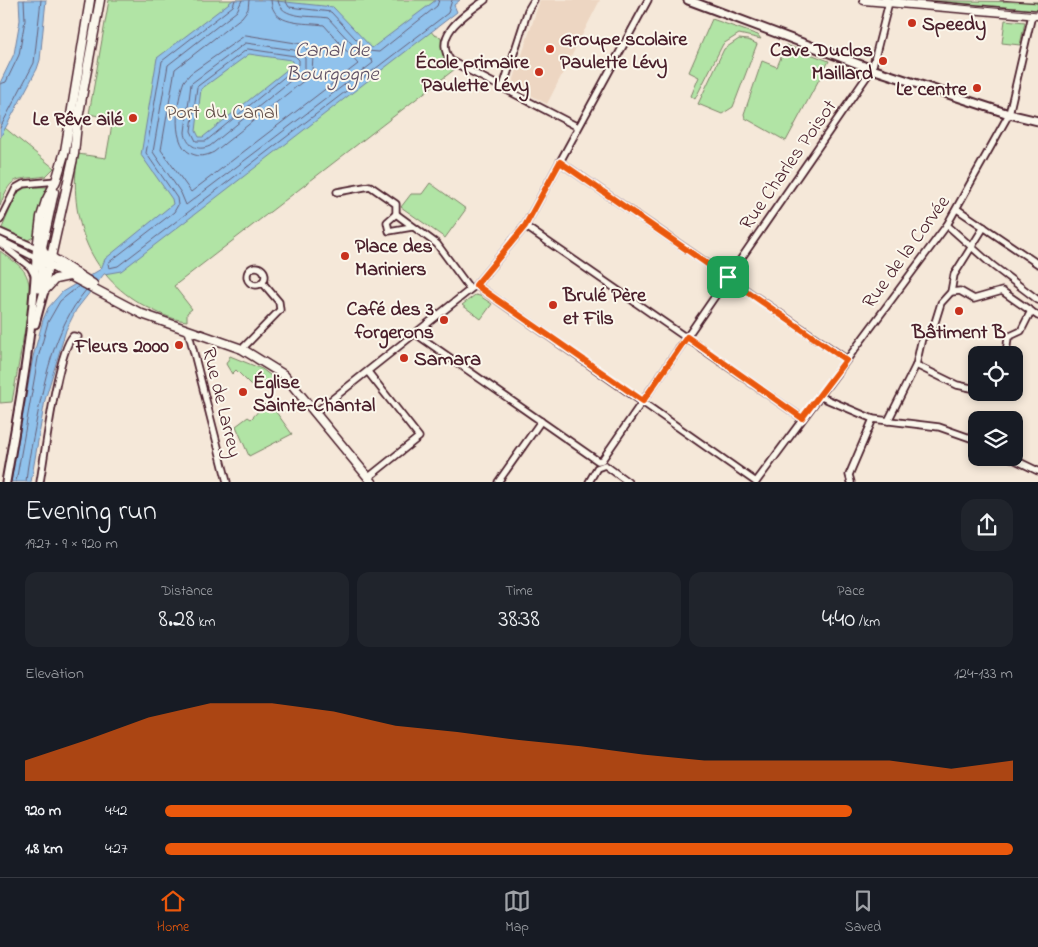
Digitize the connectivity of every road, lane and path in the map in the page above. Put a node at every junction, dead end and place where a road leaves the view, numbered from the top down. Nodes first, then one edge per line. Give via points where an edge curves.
1 (90, 0) edge
2 (100, 0) edge
3 (484, 0) edge
4 (534, 0) edge
5 (648, 0) edge
6 (688, 0) edge
7 (864, 0) edge
8 (889, 2) junction
9 (1035, 15) edge
10 (85, 30) junction
11 (94, 32) junction
12 (872, 69) junction
13 (503, 87) junction
14 (1008, 114) junction
15 (1038, 121) edge
16 (578, 127) junction
17 (65, 151) junction
18 (75, 152) junction
19 (560, 162) junction
20 (56, 181) junction
21 (337, 192) dead end
22 (957, 209) junction
23 (396, 214) junction
24 (0, 220) edge
25 (947, 225) junction
26 (525, 226) junction
27 (412, 227) junction
28 (984, 227) junction
29 (0, 232) edge
30 (0, 242) edge
31 (971, 247) junction
32 (39, 250) junction
33 (51, 256) junction
34 (41, 261) junction
35 (1038, 264) edge
36 (35, 276) junction
37 (74, 276) junction
38 (728, 277) junction
39 (262, 282) dead end
40 (476, 285) junction
41 (470, 290) junction
42 (44, 291) junction
43 (951, 292) junction
44 (1038, 300) edge
45 (1031, 311) junction
46 (1038, 316) edge
47 (36, 320) junction
48 (188, 330) junction
49 (416, 334) junction
50 (31, 336) junction
51 (78, 336) dead end
52 (687, 337) junction
53 (1007, 346) edge
54 (242, 349) junction
55 (846, 360) junction
56 (916, 364) junction
57 (368, 372) junction
58 (968, 387) edge
59 (819, 396) junction
60 (643, 401) junction
61 (316, 412) junction
62 (802, 418) junction
63 (873, 419) junction
64 (888, 420) junction
65 (541, 421) junction
66 (968, 437) edge
67 (1023, 463) edge
68 (1037, 469) edge
69 (371, 479) edge
70 (225, 481) edge
71 (6, 482) edge
72 (40, 482) edge
73 (498, 482) edge
74 (589, 482) edge
75 (628, 482) edge
76 (756, 482) edge
77 (851, 482) edge

1 - 10 main road
2 - 11 main road
3 - 13 street via 451,27 445,53 451,61
4 - 13 street
5 - 16 street
6 - 12 street
7 - 8 main road
8 - 9 main road
8 - 12 street, Rue Charles Poisot
9 - 14 street, Rue de la Corvée
10 - 11 main road
10 - 17 main road
11 - 18 main road
12 - 14 street
12 - 38 street, Rue Charles Poisot
13 - 16 street
14 - 15 street
14 - 22 street, Rue de la Corvée
16 - 19 street
17 - 18 main road
17 - 20 main road
18 - 33 main road
19 - 26 street
19 - 38 street
20 - 24 street via 22,184 16,188
20 - 32 main road
21 - 23 street via 370,186 396,204
22 - 25 street, Rue de la Corvée
22 - 28 street
23 - 27 street
23 - 27 street via 387,222 389,231
25 - 31 street
25 - 55 street, Rue de la Corvée
26 - 40 street
26 - 52 street
27 - 41 street via 437,244
28 - 31 street
28 - 35 street
29 - 32 street
30 - 34 street
30 - 36 street via 30,267
31 - 43 street via 954,275
31 - 44 street
32 - 33 main road
32 - 34 main road
32 - 34 main road
33 - 34 street
33 - 37 main road
34 - 36 street
34 - 37 main road
34 - 42 street
34 - 47 street
36 - 50 street
37 - 42 main road via 55,279
37 - 48 main road via 149,317
38 - 52 street, Rue Charles Poisot
38 - 55 street
39 - 54 street via 280,302 280,310
40 - 41 street
40 - 60 street
41 - 49 street
42 - 47 street
43 - 45 street via 960,291 974,299 1002,291
43 - 56 street via 941,303 932,332 922,338
45 - 46 street
45 - 53 street via 1021,331 1008,337
47 - 50 street
48 - 54 main road
48 - 70 street, Rue de Larrey
49 - 57 street
49 - 65 street
50 - 71 street
51 - 72 street via 70,339 62,361
52 - 60 street, Rue Charles Poisot
52 - 62 street
54 - 61 main road via 284,375
55 - 59 street, Rue de la Corvée
56 - 58 street
56 - 64 street
57 - 61 street
57 - 69 street via 419,437
59 - 62 street, Rue de la Corvée
59 - 63 street
60 - 65 street, Rue Charles Poisot via 604,458 598,461
60 - 76 street
61 - 69 main road
62 - 76 street, Rue de la Corvée
63 - 64 street
63 - 77 street via 849,475
64 - 66 street via 939,427
65 - 73 street
67 - 68 street
74 - 75 street via 597,468 605,466

